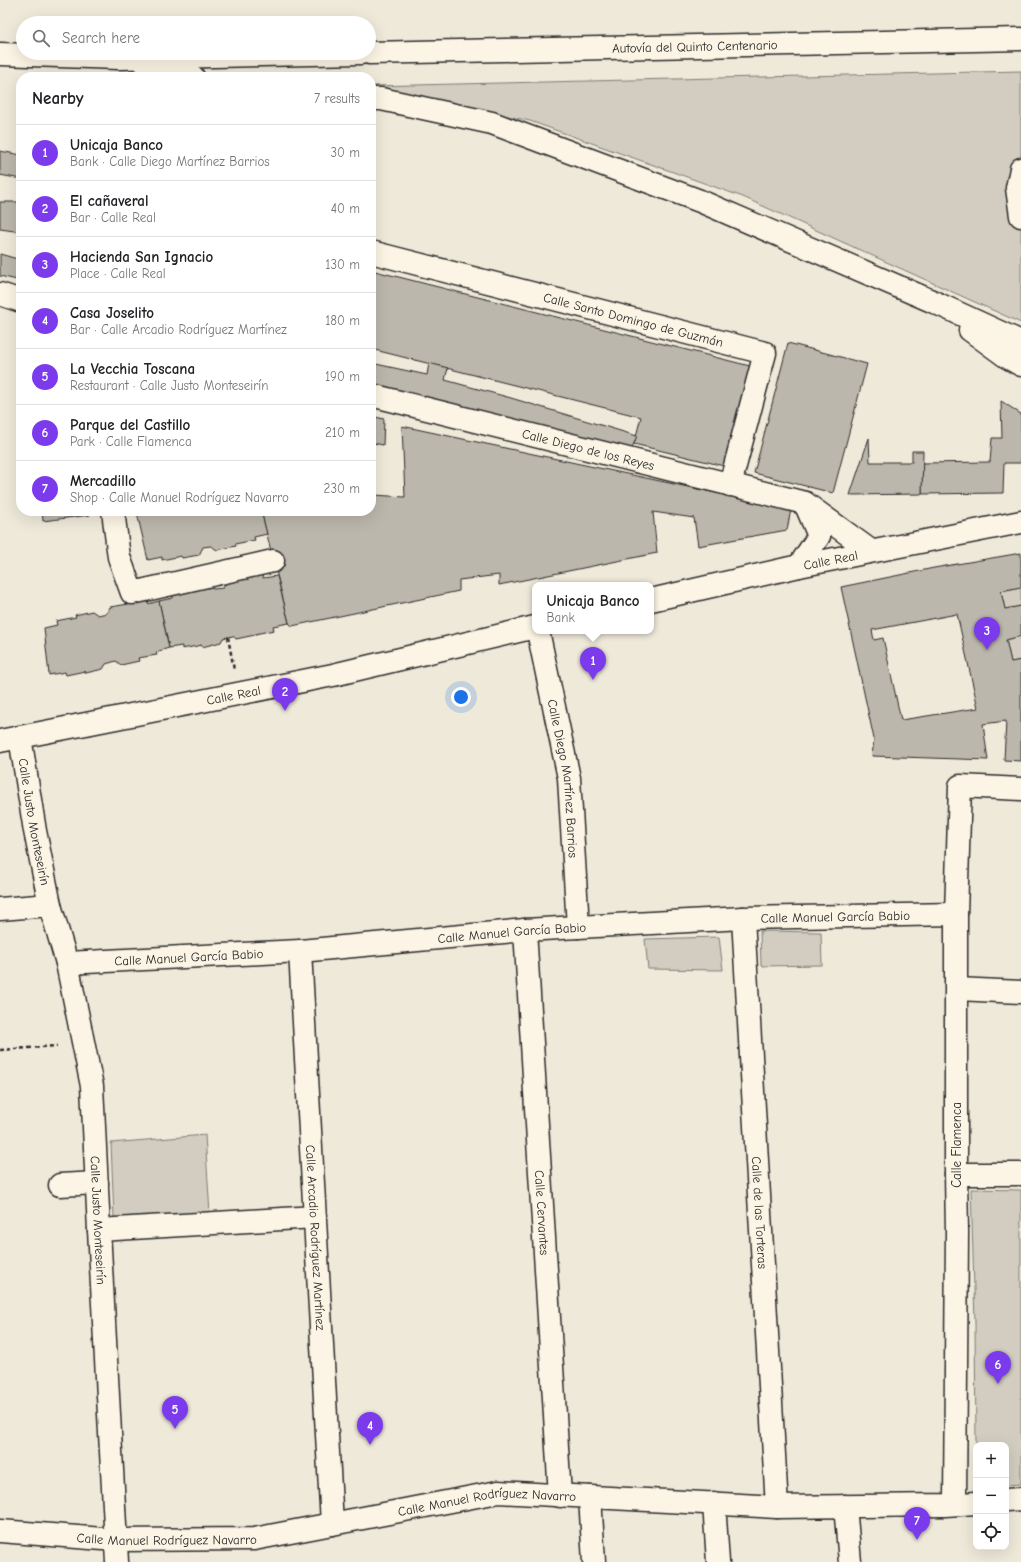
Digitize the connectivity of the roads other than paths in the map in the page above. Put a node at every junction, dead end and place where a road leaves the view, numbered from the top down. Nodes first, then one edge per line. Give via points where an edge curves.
1 (1021, 39) edge
2 (376, 53) edge
3 (0, 54) edge
4 (16, 55) edge
5 (127, 60) edge
6 (174, 72) edge
7 (376, 100) edge
8 (1021, 169) edge
9 (1021, 216) edge
10 (376, 253) edge
11 (0, 294) edge
12 (16, 299) edge
13 (934, 302) junction
14 (1021, 342) edge
15 (1021, 365) edge
16 (376, 396) edge
17 (730, 485) junction
18 (805, 503) junction
19 (114, 516) edge
20 (1013, 524) edge
21 (871, 551) junction
22 (273, 561) dead end
23 (799, 566) junction
24 (654, 599) edge
25 (532, 628) edge
26 (539, 634) edge
27 (10, 739) edge
28 (1021, 789) edge
29 (50, 905) junction
30 (0, 909) edge
31 (956, 914) junction
32 (743, 918) junction
33 (578, 927) junction
34 (525, 930) junction
35 (300, 951) junction
36 (67, 963) junction
37 (956, 989) junction
38 (1021, 992) edge
39 (956, 1174) junction
40 (1021, 1174) edge
41 (97, 1183) junction
42 (60, 1185) dead end
43 (315, 1217) junction
44 (99, 1230) junction
45 (560, 1496) junction
46 (590, 1497) junction
47 (1021, 1499) edge
48 (1009, 1500) edge
49 (714, 1503) junction
50 (966, 1503) edge
51 (845, 1506) junction
52 (777, 1507) junction
53 (332, 1524) junction
54 (0, 1531) edge
55 (116, 1540) junction
56 (118, 1562) edge
57 (594, 1562) edge
58 (718, 1562) edge
59 (850, 1562) edge

1 - 2 main road, Autovía del Quinto Centenario
3 - 4 main road
5 - 6 main road
7 - 13 main road via 492,123 700,201
8 - 9 main road via 1017,188
10 - 17 main road, Calle Santo Domingo de Guzmán via 765,353
11 - 12 main road
13 - 14 main road
13 - 15 main road
16 - 17 main road, Calle Diego de los Reyes
17 - 18 main road, Calle Diego de los Reyes
18 - 21 main road, Calle Diego de los Reyes
18 - 23 main road via 819,536
19 - 22 main road via 119,557 132,593
20 - 21 main road, Calle Real
21 - 23 main road, Calle Real
23 - 24 main road, Calle Real
25 - 27 main road, Calle Real via 333,675
26 - 33 main road, Calle Diego Martínez Barrios via 568,778
27 - 29 main road, Calle Justo Monteseirín
28 - 31 main road, Calle Flamenca via 960,786
29 - 30 main road
29 - 36 main road, Calle Justo Monteseirín
31 - 32 main road, Calle Manuel García Babio
31 - 37 main road, Calle Flamenca
32 - 33 main road, Calle Manuel García Babio
32 - 52 main road, Calle de las Torteras
33 - 34 main road, Calle Manuel García Babio
34 - 35 main road, Calle Manuel García Babio
34 - 45 main road, Calle Cervantes
35 - 36 main road, Calle Manuel García Babio
35 - 43 main road, Calle Arcadio Rodríguez Martínez
36 - 41 main road, Calle Justo Monteseirín via 92,1086
37 - 38 main road
37 - 39 main road, Calle Flamenca
39 - 40 main road
39 - 50 main road, Calle Flamenca
41 - 42 main road
41 - 44 main road, Calle Justo Monteseirín
43 - 44 main road
43 - 53 main road, Calle Arcadio Rodríguez Martínez
44 - 55 main road, Calle Justo Monteseirín
45 - 46 main road, Calle Manuel Rodríguez Navarro
45 - 53 main road, Calle Manuel Rodríguez Navarro via 498,1492
46 - 49 main road, Calle Manuel Rodríguez Navarro
46 - 57 main road
47 - 48 main road
49 - 52 main road, Calle Manuel Rodríguez Navarro
49 - 58 main road
50 - 51 main road, Calle Manuel Rodríguez Navarro
51 - 52 main road, Calle Manuel Rodríguez Navarro
51 - 59 main road
53 - 55 main road, Calle Manuel Rodríguez Navarro via 254,1539
54 - 55 main road, Calle Manuel Rodríguez Navarro
55 - 56 main road, Calle Justo Monteseirín

